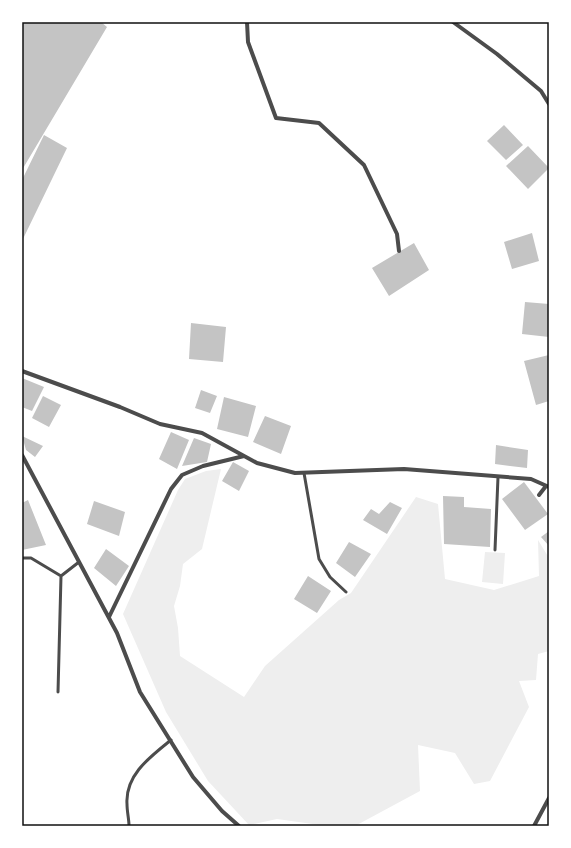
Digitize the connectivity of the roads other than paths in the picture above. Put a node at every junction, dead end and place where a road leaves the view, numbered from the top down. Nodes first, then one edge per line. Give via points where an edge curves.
1 (247, 22) edge
2 (453, 22) edge
3 (549, 104) edge
4 (400, 251) dead end
5 (22, 371) edge
6 (22, 455) edge
7 (244, 456) junction
8 (304, 473) junction
9 (498, 476) junction
10 (548, 487) edge
11 (539, 495) dead end
12 (495, 550) dead end
13 (22, 558) edge
14 (79, 562) junction
15 (61, 576) junction
16 (346, 592) dead end
17 (108, 617) junction
18 (58, 692) dead end
19 (171, 740) junction
20 (549, 798) edge
21 (129, 826) edge
22 (239, 826) edge
23 (534, 826) edge

1 - 4 street via 248,42 276,118 319,123 364,165 397,234
2 - 3 street via 541,91
5 - 7 street via 160,424 202,433
6 - 14 street
7 - 8 street via 257,463
7 - 17 street via 182,474 171,489
8 - 9 street via 404,469
8 - 16 lane via 319,559 330,577
9 - 10 street via 531,479
9 - 12 lane
10 - 11 street
13 - 15 lane via 30,558
14 - 15 lane
14 - 17 street
15 - 18 lane
17 - 19 street via 140,692
19 - 21 lane via 146,760 129,787
19 - 22 street via 193,776 222,811
20 - 23 street

